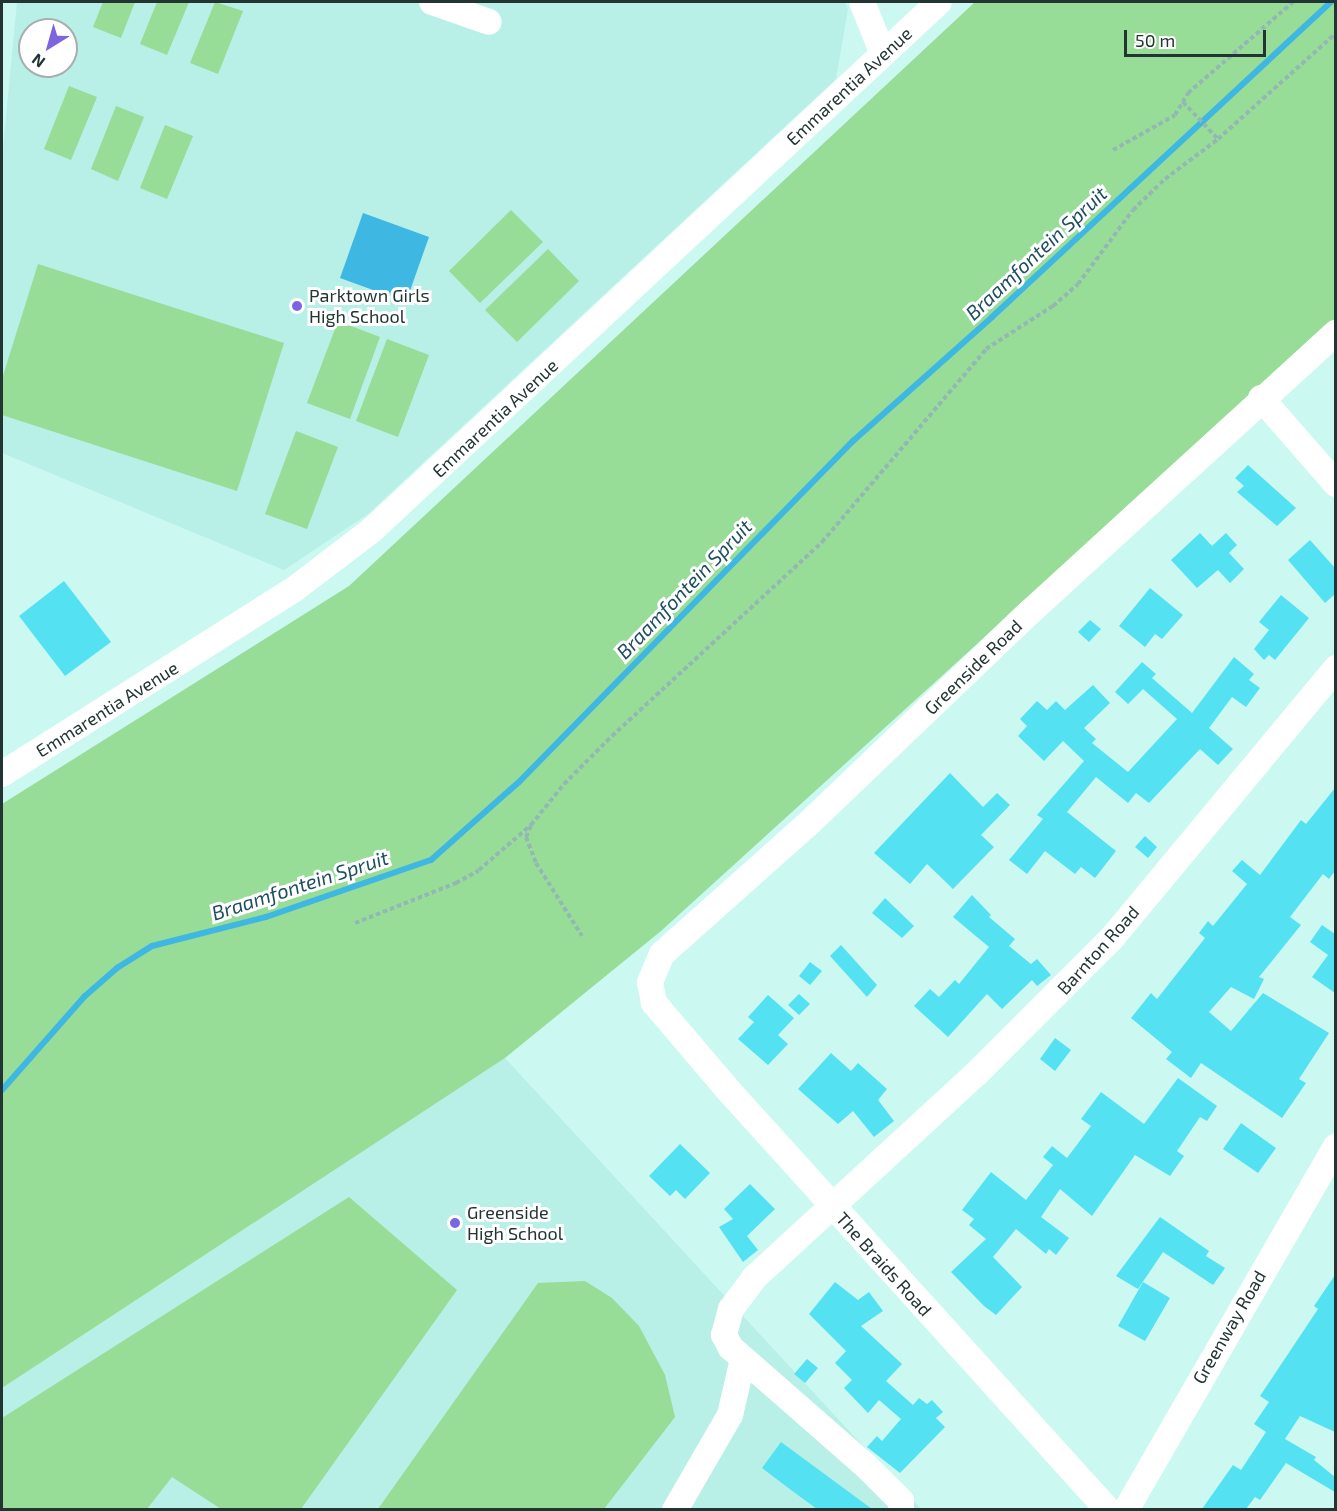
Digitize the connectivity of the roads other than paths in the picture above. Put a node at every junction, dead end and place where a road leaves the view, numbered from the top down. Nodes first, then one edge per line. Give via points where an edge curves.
1 (432, 2) edge
2 (862, 2) edge
3 (939, 2) edge
4 (489, 22) dead end
5 (883, 54) junction
6 (1335, 333) edge
7 (1261, 398) junction
8 (1335, 484) edge
9 (1335, 668) edge
10 (2, 774) edge
11 (664, 1016) joint
12 (1335, 1146) edge
13 (834, 1208) junction
14 (743, 1359) junction
15 (675, 1509) edge
16 (901, 1509) edge
17 (1108, 1509) edge
18 (1126, 1509) edge

1 - 4 street
2 - 5 street
3 - 5 street, Emmarentia Avenue
5 - 10 street, Emmarentia Avenue via 373,529 292,591
6 - 7 street, Greenside Road
7 - 8 street
7 - 11 street, Greenside Road via 808,824 662,954 650,982 650,994
9 - 13 street, Barnton Road via 1112,938 1050,1003
11 - 13 street, The Braids Road
12 - 18 street, Greenway Road
13 - 14 street, Barnton Road via 754,1278 731,1309 724,1335
13 - 17 street, The Braids Road
14 - 15 street via 730,1415
14 - 16 street via 867,1467 901,1501

